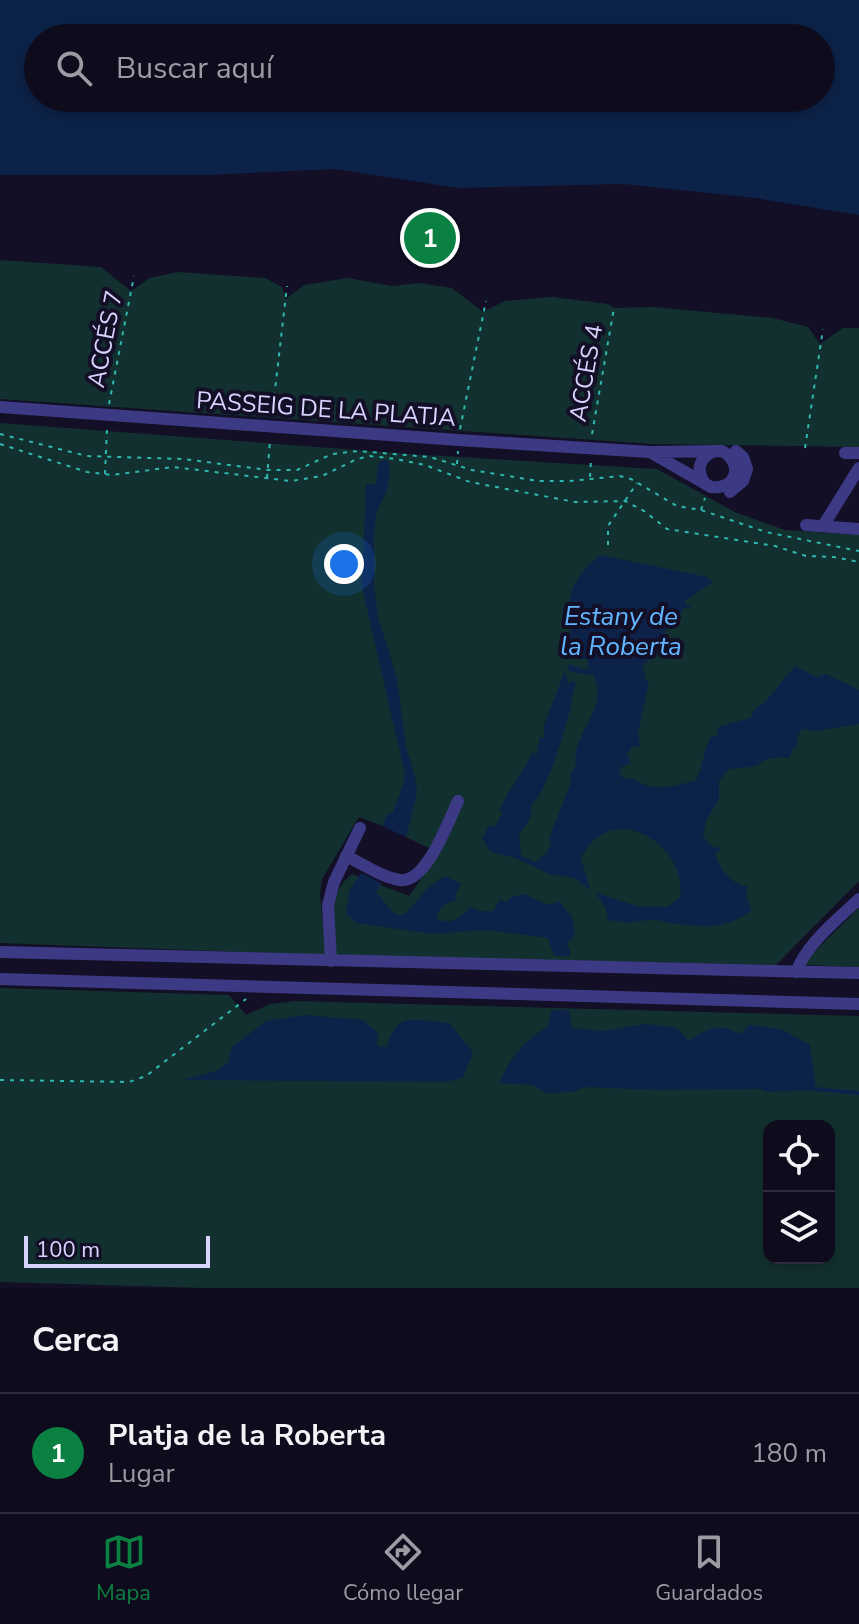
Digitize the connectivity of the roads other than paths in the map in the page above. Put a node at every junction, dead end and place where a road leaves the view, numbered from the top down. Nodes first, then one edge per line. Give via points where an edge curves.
1 (0, 407) edge
2 (713, 451) junction
3 (736, 451) dead end
4 (650, 452) junction
5 (859, 468) edge
6 (706, 488) junction
7 (724, 494) dead end
8 (806, 525) dead end
9 (823, 526) junction
10 (859, 529) edge
11 (458, 801) dead end
12 (360, 828) dead end
13 (346, 856) junction
14 (859, 899) edge
15 (0, 952) edge
16 (331, 961) junction
17 (796, 972) junction
18 (859, 973) edge
19 (0, 979) edge
20 (859, 1004) edge

1 - 4 street, PASSEIG DE LA PLATJA
2 - 4 street, PASSEIG DE LA PLATJA
2 - 6 street via 700,463
2 - 6 street via 730,455 737,471 728,485
3 - 7 street via 746,463 746,475
4 - 6 street, PASSEIG DE LA PLATJA
5 - 9 street
8 - 9 street
9 - 10 street
11 - 13 street via 434,851 413,878 386,876
12 - 13 street
13 - 16 street via 328,905
14 - 17 street via 819,938
15 - 16 street
16 - 17 street
17 - 18 street
19 - 20 street

